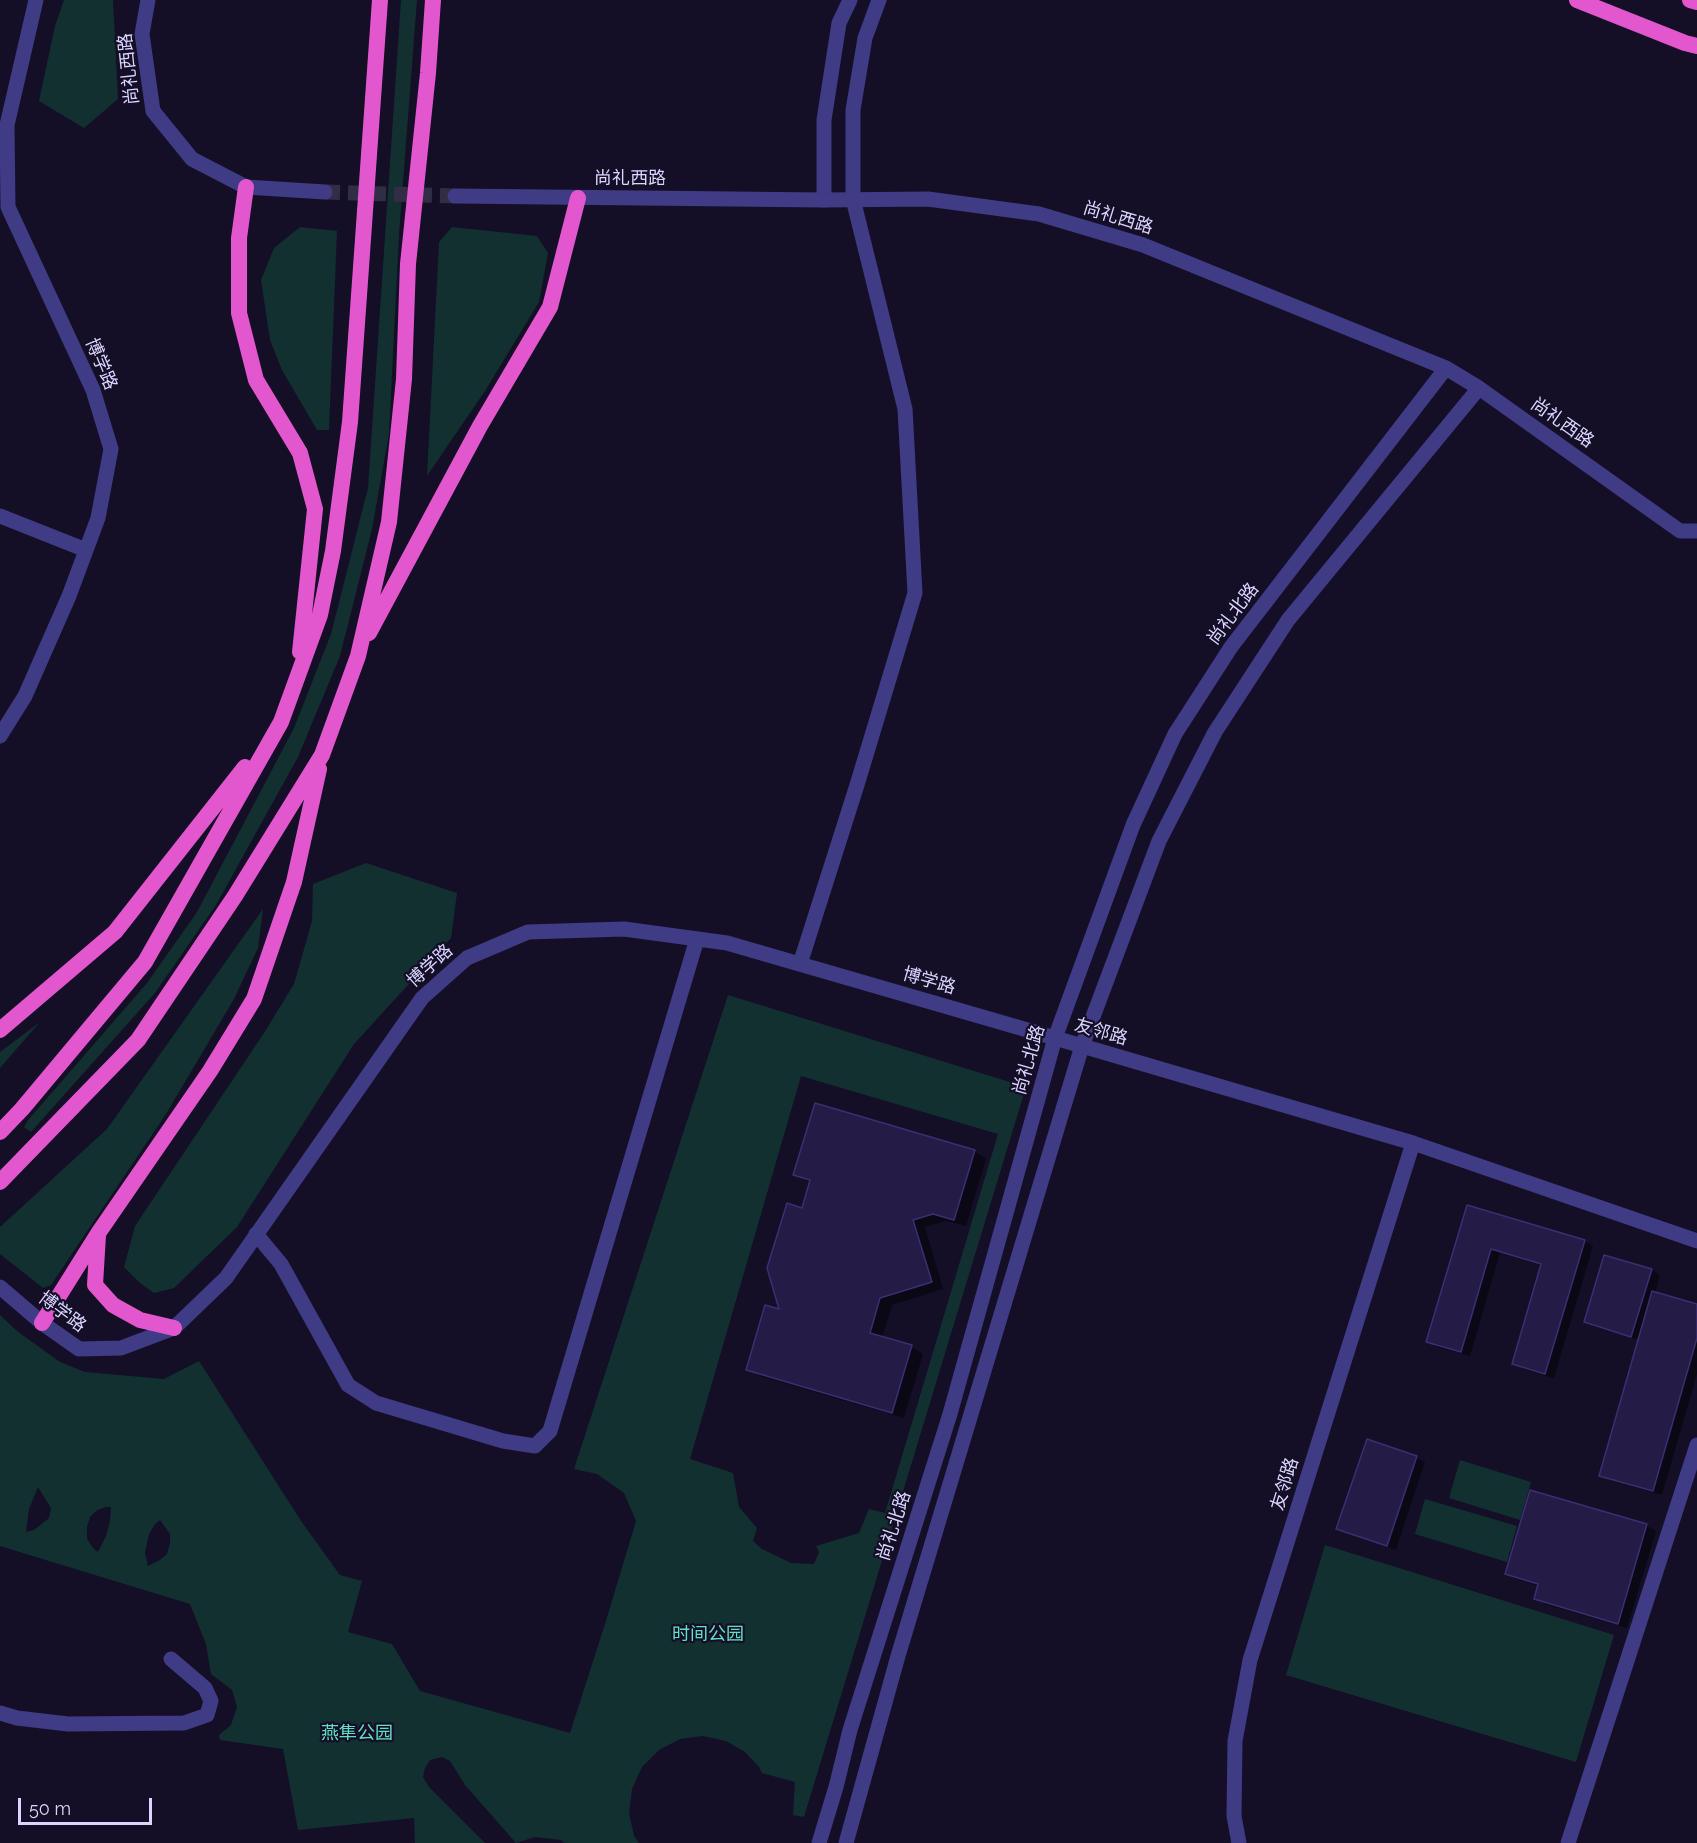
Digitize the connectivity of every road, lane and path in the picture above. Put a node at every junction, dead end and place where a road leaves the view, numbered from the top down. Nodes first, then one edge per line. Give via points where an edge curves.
1 (36, 0) edge
2 (148, 0) edge
3 (380, 0) edge
4 (433, 0) edge
5 (440, 0) edge
6 (850, 0) edge
7 (879, 0) edge
8 (1577, 0) edge
9 (1690, 0) edge
10 (1697, 2) edge
11 (1697, 46) edge
12 (428, 73) junction
13 (246, 187) junction
14 (325, 192) tunnel mouth
15 (455, 196) tunnel mouth
16 (578, 198) junction
17 (853, 199) junction
18 (824, 200) junction
19 (1446, 368) junction
20 (1479, 388) junction
21 (0, 516) edge
22 (1697, 531) edge
23 (86, 550) junction
24 (358, 656) junction
25 (298, 676) junction
26 (281, 722) junction
27 (0, 736) edge
28 (322, 755) junction
29 (697, 939) junction
30 (800, 964) junction
31 (0, 1030) edge
32 (1055, 1038) junction
33 (1082, 1046) junction
34 (0, 1132) edge
35 (1413, 1143) junction
36 (0, 1182) edge
37 (99, 1232) junction
38 (256, 1234) junction
39 (1697, 1241) edge
40 (0, 1287) edge
41 (42, 1323) junction
42 (174, 1328) junction
43 (1697, 1445) edge
44 (171, 1659) dead end
45 (0, 1713) edge
46 (819, 1843) edge
47 (846, 1843) edge
48 (1239, 1843) edge
49 (1568, 1843) edge

1 - 23 street, 博学路 via 7,125 8,207 93,390 111,449 99,518
2 - 13 street, 尚礼西路 via 141,34 153,111 192,159
3 - 25 highway via 350,422 333,551 320,615
4 - 12 highway
5 - 12 highway
6 - 18 street via 839,23 824,120
7 - 17 street via 865,38 853,110
8 - 11 highway
9 - 10 highway
12 - 24 highway via 408,264 404,379 390,522
13 - 14 street, 尚礼西路
13 - 25 highway via 239,238 239,313 256,380 300,453 315,509
15 - 16 street, 尚礼西路
16 - 18 street, 尚礼西路
16 - 24 highway via 550,307 480,426
17 - 18 street, 尚礼西路
17 - 19 street, 尚礼西路 via 928,199 1039,214 1143,245
17 - 30 street via 905,409 915,593
19 - 20 street, 尚礼西路
19 - 32 street, 尚礼北路 via 1231,647 1175,734 1133,825
20 - 22 street, 尚礼西路 via 1680,531
20 - 33 street via 1288,620 1215,732 1159,841
21 - 23 street
23 - 27 street, 博学路 via 25,696
24 - 28 highway
25 - 26 highway
26 - 31 highway via 115,932
26 - 34 highway via 145,962
28 - 36 highway via 235,896 138,1040
28 - 37 highway via 294,882 254,999 210,1071
29 - 30 street, 博学路 via 727,943
29 - 38 street, 博学路 via 624,929 528,932 467,958 422,998
29 - 38 street via 550,1431 535,1446 503,1442 376,1403 348,1385 281,1264
30 - 32 street, 博学路
32 - 33 street, 友邻路
32 - 46 street, 尚礼北路 via 950,1414 850,1730
33 - 35 street, 友邻路
33 - 47 street via 898,1656
35 - 39 street, 友邻路
35 - 48 street, 友邻路 via 1250,1660 1235,1740 1234,1816
37 - 41 highway
37 - 42 highway via 95,1285 113,1305 140,1320
38 - 42 street, 博学路 via 226,1278
40 - 41 street, 博学路
41 - 42 street, 博学路 via 79,1349 121,1348
43 - 49 street
44 - 45 street via 205,1688 211,1701 207,1715 184,1723 68,1724

